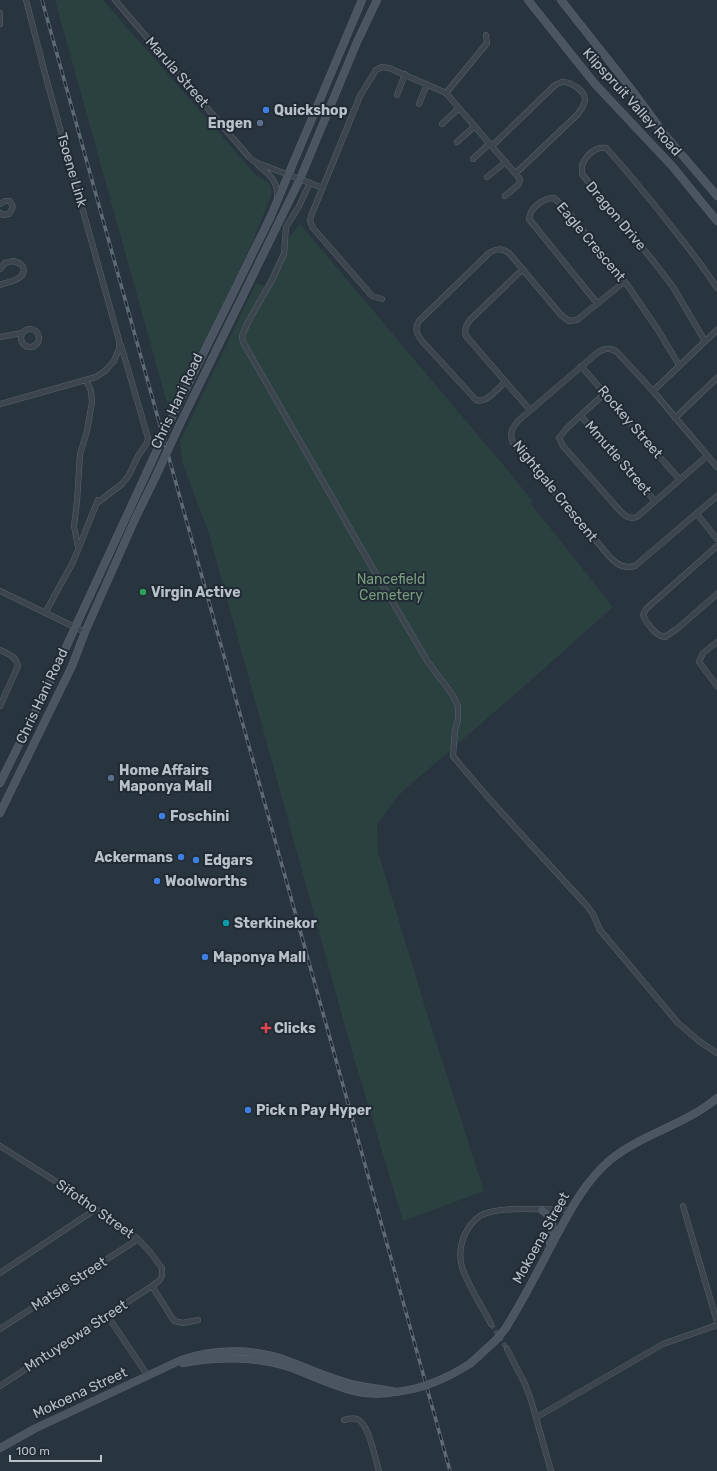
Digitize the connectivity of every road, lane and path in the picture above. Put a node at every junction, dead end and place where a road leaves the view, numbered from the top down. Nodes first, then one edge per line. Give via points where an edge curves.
1 (26, 0) edge
2 (115, 0) edge
3 (362, 0) edge
4 (377, 0) edge
5 (528, 0) edge
6 (561, 0) edge
7 (0, 13) edge
8 (0, 24) edge
9 (486, 35) dead end
10 (405, 74) junction
11 (427, 84) junction
12 (446, 93) junction
13 (397, 95) dead end
14 (419, 104) dead end
15 (459, 108) junction
16 (442, 124) dead end
17 (475, 126) junction
18 (457, 142) dead end
19 (491, 144) junction
20 (473, 159) dead end
21 (255, 162) junction
22 (506, 162) junction
23 (516, 173) junction
24 (289, 175) junction
25 (488, 177) dead end
26 (300, 179) junction
27 (310, 183) junction
28 (323, 188) junction
29 (505, 196) dead end
30 (717, 196) edge
31 (277, 202) junction
32 (0, 204) edge
33 (0, 213) edge
34 (717, 221) edge
35 (0, 269) edge
36 (523, 270) junction
37 (624, 282) junction
38 (0, 283) edge
39 (717, 288) edge
40 (382, 299) dead end
41 (597, 303) junction
42 (717, 330) edge
43 (22, 333) dead end
44 (0, 337) edge
45 (119, 340) junction
46 (705, 341) junction
47 (679, 365) junction
48 (581, 366) junction
49 (717, 378) edge
50 (86, 380) junction
51 (505, 382) junction
52 (653, 391) junction
53 (605, 394) junction
54 (0, 404) edge
55 (530, 410) junction
56 (581, 416) junction
57 (676, 418) junction
58 (707, 456) junction
59 (717, 467) edge
60 (679, 479) junction
61 (717, 496) edge
62 (655, 501) junction
63 (697, 514) junction
64 (717, 539) edge
65 (717, 546) edge
66 (78, 547) junction
67 (0, 591) edge
68 (717, 594) edge
69 (45, 613) junction
70 (74, 628) junction
71 (85, 632) junction
72 (717, 642) edge
73 (0, 650) edge
74 (717, 686) edge
75 (0, 706) edge
76 (0, 783) edge
77 (0, 813) edge
78 (717, 1053) edge
79 (717, 1098) edge
80 (0, 1146) edge
81 (683, 1206) dead end
82 (96, 1209) junction
83 (542, 1210) junction
84 (571, 1210) junction
85 (138, 1239) junction
86 (548, 1251) junction
87 (0, 1273) edge
88 (152, 1286) junction
89 (107, 1315) junction
90 (198, 1320) dead end
91 (491, 1324) tunnel mouth
92 (717, 1324) edge
93 (0, 1329) edge
94 (507, 1349) tunnel mouth
95 (148, 1376) junction
96 (0, 1386) edge
97 (537, 1417) junction
98 (344, 1420) dead end
99 (0, 1448) edge
100 (379, 1471) edge
101 (551, 1471) edge

1 - 45 street, Tsoene Link
2 - 21 street, Marula Street via 239,147
3 - 24 main road, Chris Hani Road
4 - 26 main road, Chris Hani Road
5 - 34 main road, Klipspruit Valley Road via 595,84 673,167
6 - 30 main road, Klipspruit Valley Road via 665,135
7 - 8 street
9 - 12 street via 487,43
10 - 11 street
10 - 13 street
10 - 28 street via 382,67 374,72 360,96
11 - 12 street
11 - 14 street
12 - 15 street
15 - 16 street
15 - 17 street
17 - 18 street
17 - 19 street
19 - 20 street
19 - 22 street
19 - 23 street via 559,83 569,84 585,96 578,114
21 - 24 street, Marula Street
21 - 31 street via 274,180 278,190
22 - 23 street
22 - 25 street
23 - 29 street via 521,181
24 - 26 street, Marula Street
24 - 31 main road, Chris Hani Road
26 - 27 street, Marula Street
26 - 71 main road, Chris Hani Road, bridge via 180,424
27 - 28 street, Marula Street
27 - 78 street via 286,227 284,254 248,322 242,336 243,342 428,662 452,694 458,706 453,756 587,906 600,930 678,1023
28 - 40 street via 311,216 313,228 372,296
31 - 70 main road, Chris Hani Road, bridge via 172,417
32 - 33 street via 10,201 14,207 9,214
35 - 38 street via 5,263 12,261 21,264 24,269 20,277
36 - 41 street via 569,321 577,320
36 - 51 street via 471,319 464,331
36 - 51 street via 504,250 493,250 416,326 416,333 422,341 476,400 485,399
37 - 41 street
37 - 41 street, Eagle Crescent via 565,208 554,198 545,199 531,212 529,219
37 - 47 street, Eagle Crescent
39 - 46 street, Dragon Drive via 673,228 616,159 606,148 593,151 582,165 582,174 673,287
42 - 46 street
43 - 44 street
45 - 50 street, Tsoene Link via 119,349 114,361 105,371
45 - 66 street, Tsoene Link via 148,438 122,484 98,500
46 - 47 street
47 - 52 street
48 - 52 street, Nightgale Crescent via 601,350 612,349
48 - 53 street, Rockey Street
48 - 55 street, Nightgale Crescent
49 - 57 street
50 - 54 street
50 - 66 street via 92,402 80,454 74,526
51 - 55 street
52 - 57 street, Nightgale Crescent
53 - 56 street
53 - 60 street, Rockey Street
55 - 63 street, Nightgale Crescent via 513,427 513,443 619,565 629,568 635,566
56 - 62 street, Mmutle Street
56 - 62 street via 559,438 570,454 629,518 637,517
57 - 58 street, Nightgale Crescent
58 - 59 street, Nightgale Crescent
58 - 60 street
60 - 62 street
61 - 63 street, Nightgale Crescent
63 - 64 street
65 - 68 street via 646,609 643,615 656,632 665,637
66 - 69 street
67 - 69 street
69 - 70 street
70 - 71 street
70 - 76 main road, Chris Hani Road
71 - 77 main road, Chris Hani Road via 72,666
72 - 74 street via 703,653 699,662
73 - 75 street via 14,657 18,666
79 - 84 main road, Mokoena Street via 690,1117 620,1153 596,1173
80 - 82 street, Sifotho Street
81 - 92 street
82 - 85 street, Sifotho Street
82 - 87 street
83 - 84 street
83 - 86 main road via 551,1218 552,1223
83 - 91 street via 495,1210 479,1216 462,1239 462,1266
84 - 86 main road, Mokoena Street
85 - 88 street, Sifotho Street via 162,1268 162,1276
85 - 93 street, Matsie Street
86 - 95 main road, Mokoena Street, bridge via 505,1329 496,1340 456,1373 412,1390 359,1393 289,1367 248,1360 207,1360 173,1365
88 - 89 street, Mntuyeowa Street
88 - 90 street via 174,1321 184,1323
89 - 95 street
89 - 96 street, Mntuyeowa Street
92 - 97 street via 664,1344
94 - 97 street via 525,1384
95 - 99 main road, Mokoena Street via 34,1429
97 - 101 street
98 - 100 street via 357,1419 364,1424

